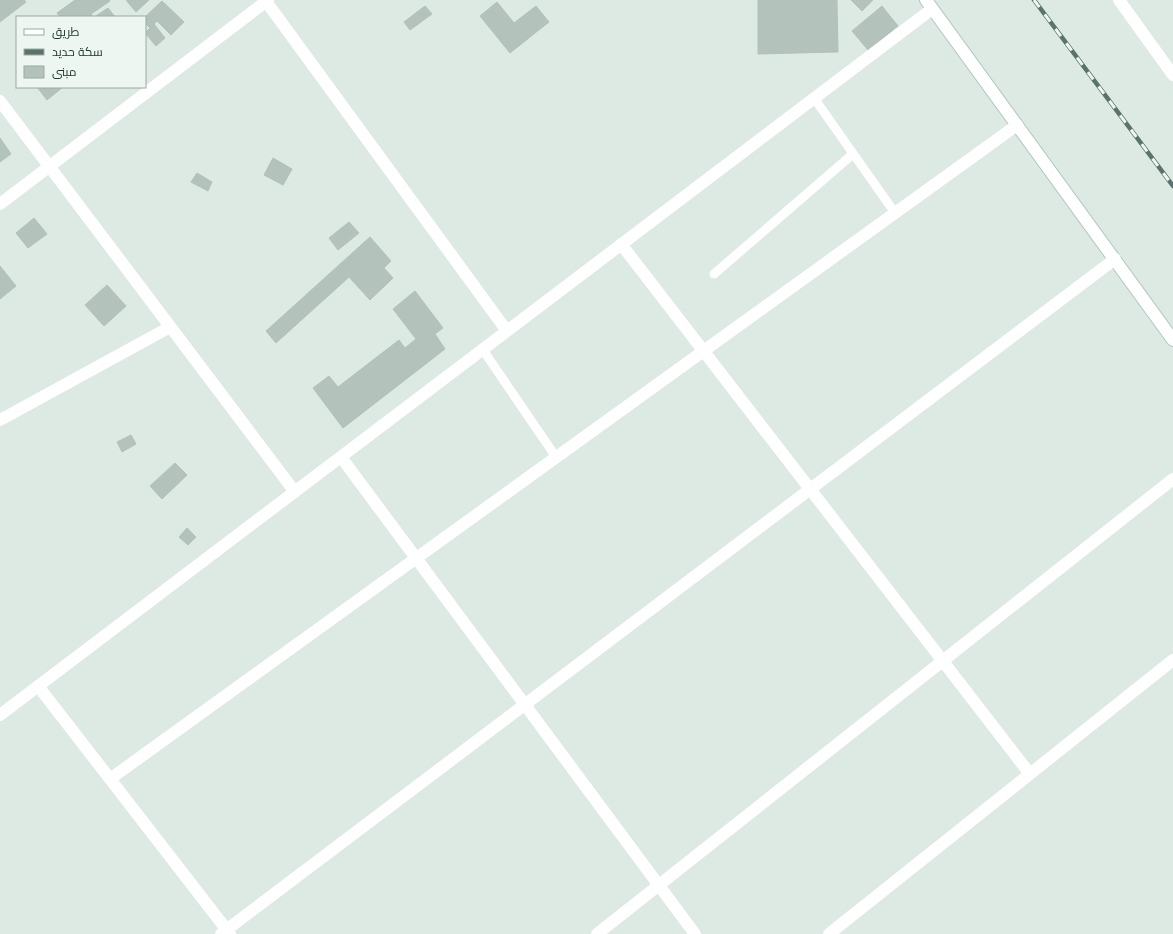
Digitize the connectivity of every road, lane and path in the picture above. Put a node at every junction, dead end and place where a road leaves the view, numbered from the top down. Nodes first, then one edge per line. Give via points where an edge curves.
1 (1119, 0) edge
2 (266, 1) edge
3 (929, 4) edge
4 (1173, 75) edge
5 (814, 98) junction
6 (0, 101) edge
7 (1017, 125) junction
8 (853, 154) junction
9 (49, 166) junction
10 (0, 204) edge
11 (895, 213) junction
12 (621, 244) junction
13 (1115, 259) junction
14 (714, 274) dead end
15 (170, 327) junction
16 (507, 332) junction
17 (1173, 340) edge
18 (482, 350) junction
19 (703, 351) junction
20 (0, 420) edge
21 (341, 457) junction
22 (556, 457) junction
23 (1173, 478) edge
24 (810, 490) junction
25 (295, 492) junction
26 (417, 558) junction
27 (1173, 660) edge
28 (942, 661) junction
29 (38, 686) junction
30 (525, 704) junction
31 (0, 715) edge
32 (1030, 774) junction
33 (110, 779) junction
34 (659, 885) junction
35 (226, 932) edge
36 (597, 934) edge
37 (695, 934) edge
38 (829, 934) edge

1 - 4 street
2 - 9 street
2 - 16 street
3 - 5 street
3 - 7 street
5 - 8 lane
5 - 12 street
6 - 9 street
7 - 11 street
7 - 13 street
8 - 11 lane
8 - 14 lane
9 - 10 street
9 - 15 street
11 - 19 street
12 - 16 street
12 - 19 street
13 - 17 street
13 - 24 street
15 - 20 street
15 - 25 street
16 - 18 street
18 - 21 street
18 - 22 lane
19 - 22 street
19 - 24 street
21 - 25 street
21 - 26 street
22 - 26 street
23 - 28 street
24 - 28 street
24 - 30 street
25 - 29 street
26 - 30 street
26 - 33 street
27 - 32 street
28 - 32 street
28 - 34 street
29 - 31 street
29 - 33 street
30 - 34 street
30 - 35 street
32 - 38 street
33 - 35 street
34 - 36 street
34 - 37 street

